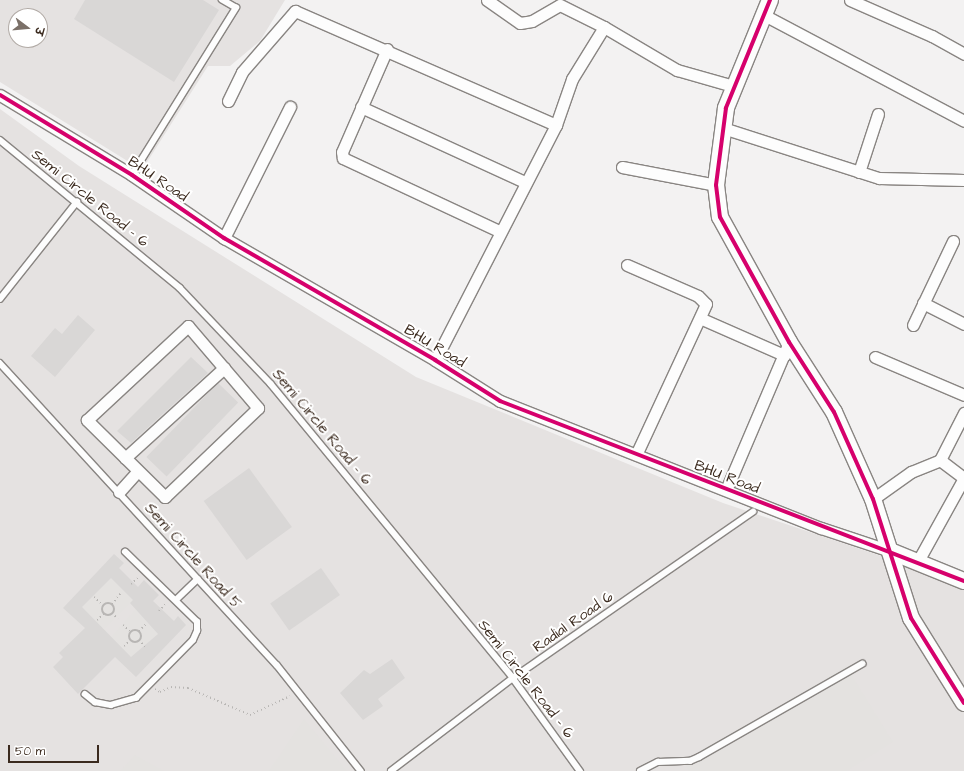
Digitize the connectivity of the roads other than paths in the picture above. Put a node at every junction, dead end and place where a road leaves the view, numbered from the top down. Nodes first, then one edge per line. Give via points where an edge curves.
1 (222, 0) edge
2 (487, 0) edge
3 (770, 0) edge
4 (850, 0) edge
5 (564, 3) edge
6 (764, 15) junction
7 (604, 27) junction
8 (387, 49) junction
9 (964, 54) edge
10 (733, 86) junction
11 (0, 95) edge
12 (228, 101) dead end
13 (290, 107) dead end
14 (361, 107) junction
15 (878, 114) dead end
16 (964, 121) edge
17 (556, 125) junction
18 (723, 128) junction
19 (0, 140) edge
20 (622, 167) dead end
21 (859, 172) junction
22 (132, 175) junction
23 (964, 180) edge
24 (525, 182) junction
25 (716, 185) junction
26 (78, 202) junction
27 (499, 231) junction
28 (224, 238) junction
29 (953, 242) dead end
30 (627, 265) dead end
31 (0, 299) edge
32 (923, 303) junction
33 (702, 319) junction
34 (964, 324) edge
35 (913, 325) dead end
36 (786, 348) junction
37 (875, 357) dead end
38 (435, 360) junction
39 (0, 363) edge
40 (224, 368) junction
41 (964, 395) edge
42 (964, 413) edge
43 (636, 455) junction
44 (125, 458) junction
45 (940, 460) junction
46 (138, 471) junction
47 (964, 478) edge
48 (726, 490) junction
49 (119, 492) junction
50 (873, 499) junction
51 (753, 512) dead end
52 (890, 551) junction
53 (125, 552) dead end
54 (918, 561) junction
55 (198, 579) junction
56 (963, 579) edge
57 (176, 600) junction
58 (862, 664) dead end
59 (513, 678) junction
60 (85, 694) dead end
61 (964, 703) edge
62 (361, 771) edge
63 (391, 771) edge
64 (580, 771) edge
65 (640, 771) edge

1 - 22 lane via 236,8
2 - 5 street via 512,19 526,23
3 - 6 street
4 - 9 street via 932,36
5 - 7 street
6 - 10 street
6 - 16 street
7 - 10 street via 677,70
7 - 17 street via 572,79
8 - 12 street via 295,11 236,80
8 - 14 street
8 - 17 street
10 - 18 street
11 - 22 street, BHU Road
13 - 28 street
14 - 24 street
14 - 27 street via 342,152 343,158
15 - 21 street
17 - 24 street
18 - 21 street
18 - 25 street
19 - 26 lane, Semi Circle Road - 6
20 - 25 street
21 - 23 street via 898,181 941,177
22 - 28 street, BHU Road
24 - 27 street
25 - 36 street via 726,233
26 - 31 lane
26 - 59 lane, Semi Circle Road - 6 via 180,288 271,384
27 - 38 street
28 - 38 street, BHU Road
29 - 32 street
30 - 33 street via 698,296 706,304
32 - 34 street
32 - 35 street
33 - 36 street
33 - 43 street
36 - 48 street
36 - 50 street via 834,412
37 - 41 street
38 - 43 street, BHU Road via 500,401
39 - 49 lane, Semi Circle Road 5
40 - 44 street
40 - 44 street via 188,326 87,420
40 - 46 street via 258,408 165,497
42 - 45 street
43 - 48 street, BHU Road
44 - 46 street
45 - 47 street
45 - 50 street via 911,472
46 - 49 street
47 - 54 street
48 - 52 street, BHU Road
49 - 55 lane, Semi Circle Road 5
50 - 52 street
51 - 59 lane, Radial Road 6
52 - 54 street
52 - 61 street via 911,618
53 - 57 lane
54 - 56 street
55 - 57 lane
55 - 62 lane, Semi Circle Road 5 via 299,691
57 - 60 lane via 196,622 197,631 193,640 136,698 126,703 101,703
58 - 65 lane via 699,757 690,761 658,762
59 - 63 lane, Radial Road 6
59 - 64 lane, Semi Circle Road - 6

